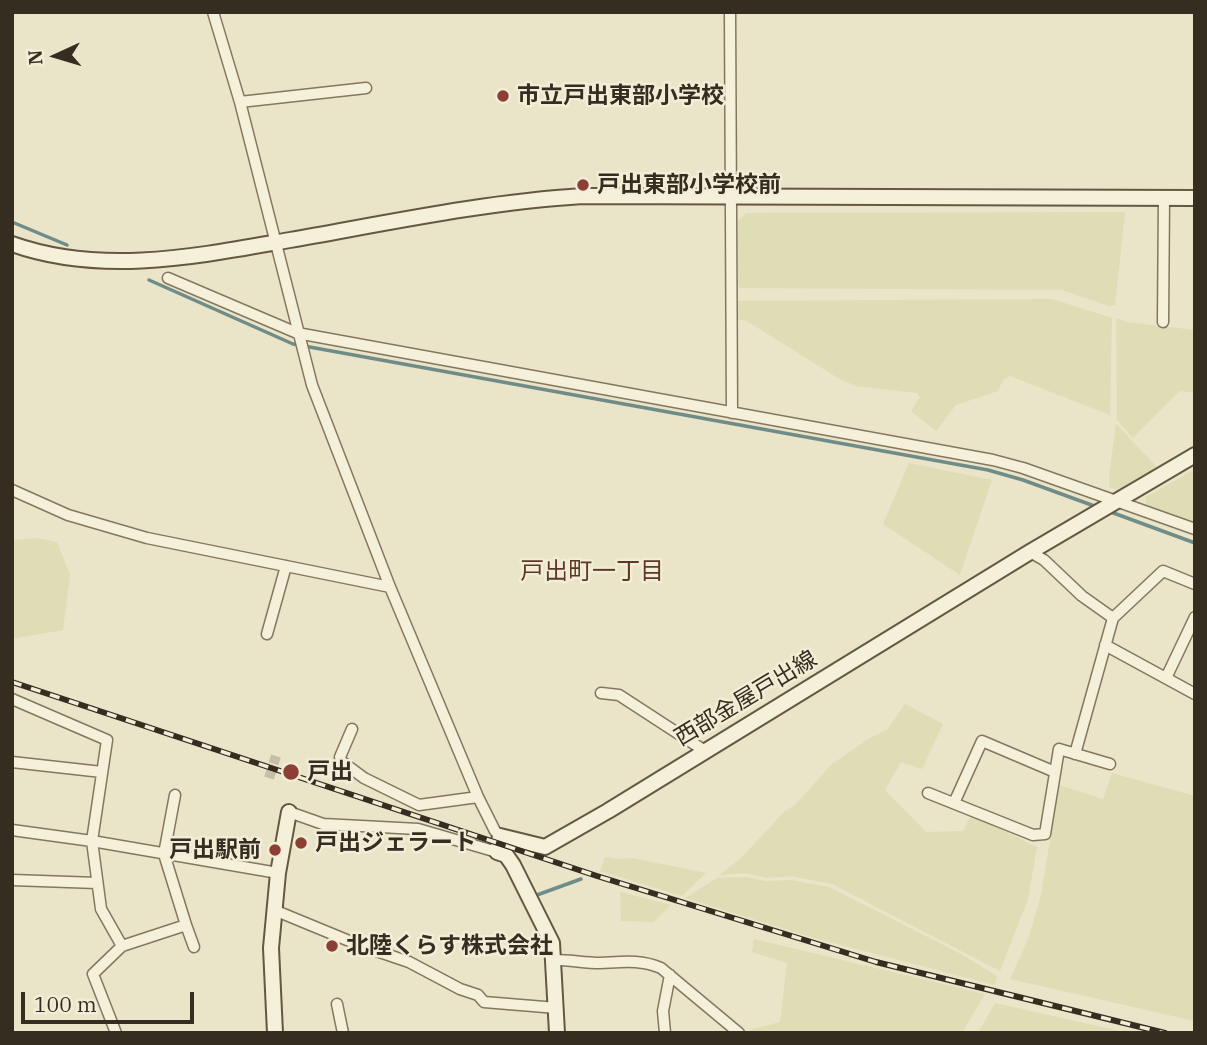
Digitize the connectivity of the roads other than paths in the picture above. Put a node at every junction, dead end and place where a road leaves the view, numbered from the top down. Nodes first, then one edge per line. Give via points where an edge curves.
1 (213, 12) edge
2 (730, 12) edge
3 (366, 88) dead end
4 (240, 102) junction
5 (731, 197) junction
6 (1164, 197) junction
7 (1195, 198) edge
8 (276, 243) junction
9 (12, 244) edge
10 (168, 278) dead end
11 (1163, 322) dead end
12 (300, 342) junction
13 (732, 413) junction
14 (1195, 455) edge
15 (12, 490) edge
16 (1115, 502) junction
17 (1195, 529) edge
18 (1030, 552) junction
19 (286, 566) junction
20 (1195, 584) edge
21 (390, 587) junction
22 (1195, 617) edge
23 (1113, 618) junction
24 (267, 634) dead end
25 (1105, 645) junction
26 (1166, 677) junction
27 (601, 693) dead end
28 (1195, 694) edge
29 (12, 699) edge
30 (352, 729) dead end
31 (705, 751) junction
32 (1075, 754) junction
33 (12, 762) edge
34 (1110, 764) dead end
35 (102, 772) junction
36 (1055, 772) junction
37 (928, 793) dead end
38 (174, 795) dead end
39 (478, 797) junction
40 (954, 803) junction
41 (289, 812) joint
42 (12, 830) edge
43 (500, 836) junction
44 (92, 841) junction
45 (497, 852) junction
46 (164, 854) junction
47 (278, 873) junction
48 (12, 880) edge
49 (97, 883) junction
50 (274, 910) junction
51 (186, 925) junction
52 (122, 946) junction
53 (194, 947) dead end
54 (555, 960) junction
55 (670, 975) junction
56 (337, 1004) dead end
57 (556, 1008) junction
58 (116, 1033) edge
59 (275, 1033) edge
60 (344, 1033) edge
61 (557, 1033) edge
62 (665, 1033) edge
63 (740, 1033) edge

1 - 4 street
2 - 5 street
3 - 4 street
4 - 8 street
5 - 6 main road
5 - 8 main road via 545,198
5 - 13 street
6 - 7 main road
6 - 11 street
8 - 9 main road via 157,260 105,262
8 - 12 street
10 - 12 street
12 - 13 street
12 - 21 street via 312,385
13 - 16 street via 993,460
14 - 16 main road, 西部金屋戸出線
15 - 19 street via 68,515 147,538
16 - 17 street
16 - 18 main road, 西部金屋戸出線
18 - 23 street
18 - 31 main road, 西部金屋戸出線
19 - 21 street
19 - 24 street
20 - 23 street via 1163,571
21 - 39 street
22 - 26 street
23 - 25 street
25 - 26 street
25 - 32 street
26 - 28 street
27 - 31 street via 619,695
29 - 35 street via 107,740
30 - 39 street via 340,757 364,778 419,805
31 - 43 main road, 西部金屋戸出線 via 545,847
32 - 34 street
32 - 36 street via 1059,749
33 - 35 street
35 - 44 street
36 - 40 street via 982,741
36 - 40 street via 1045,834 1033,835
37 - 40 street
38 - 46 street
39 - 43 street
41 - 45 street via 323,824 418,829
41 - 47 main road
42 - 44 street
43 - 45 main road
44 - 46 street
44 - 49 street
45 - 54 main road via 513,864 552,943
46 - 47 street
46 - 51 street
47 - 50 main road
48 - 49 street
49 - 52 street via 101,909
50 - 57 street via 409,962 484,1002
50 - 59 main road
51 - 52 street
51 - 53 street
52 - 58 street via 93,974
54 - 55 street via 648,962
54 - 57 main road
55 - 62 street via 663,1011
55 - 63 street
56 - 60 street
57 - 61 main road

